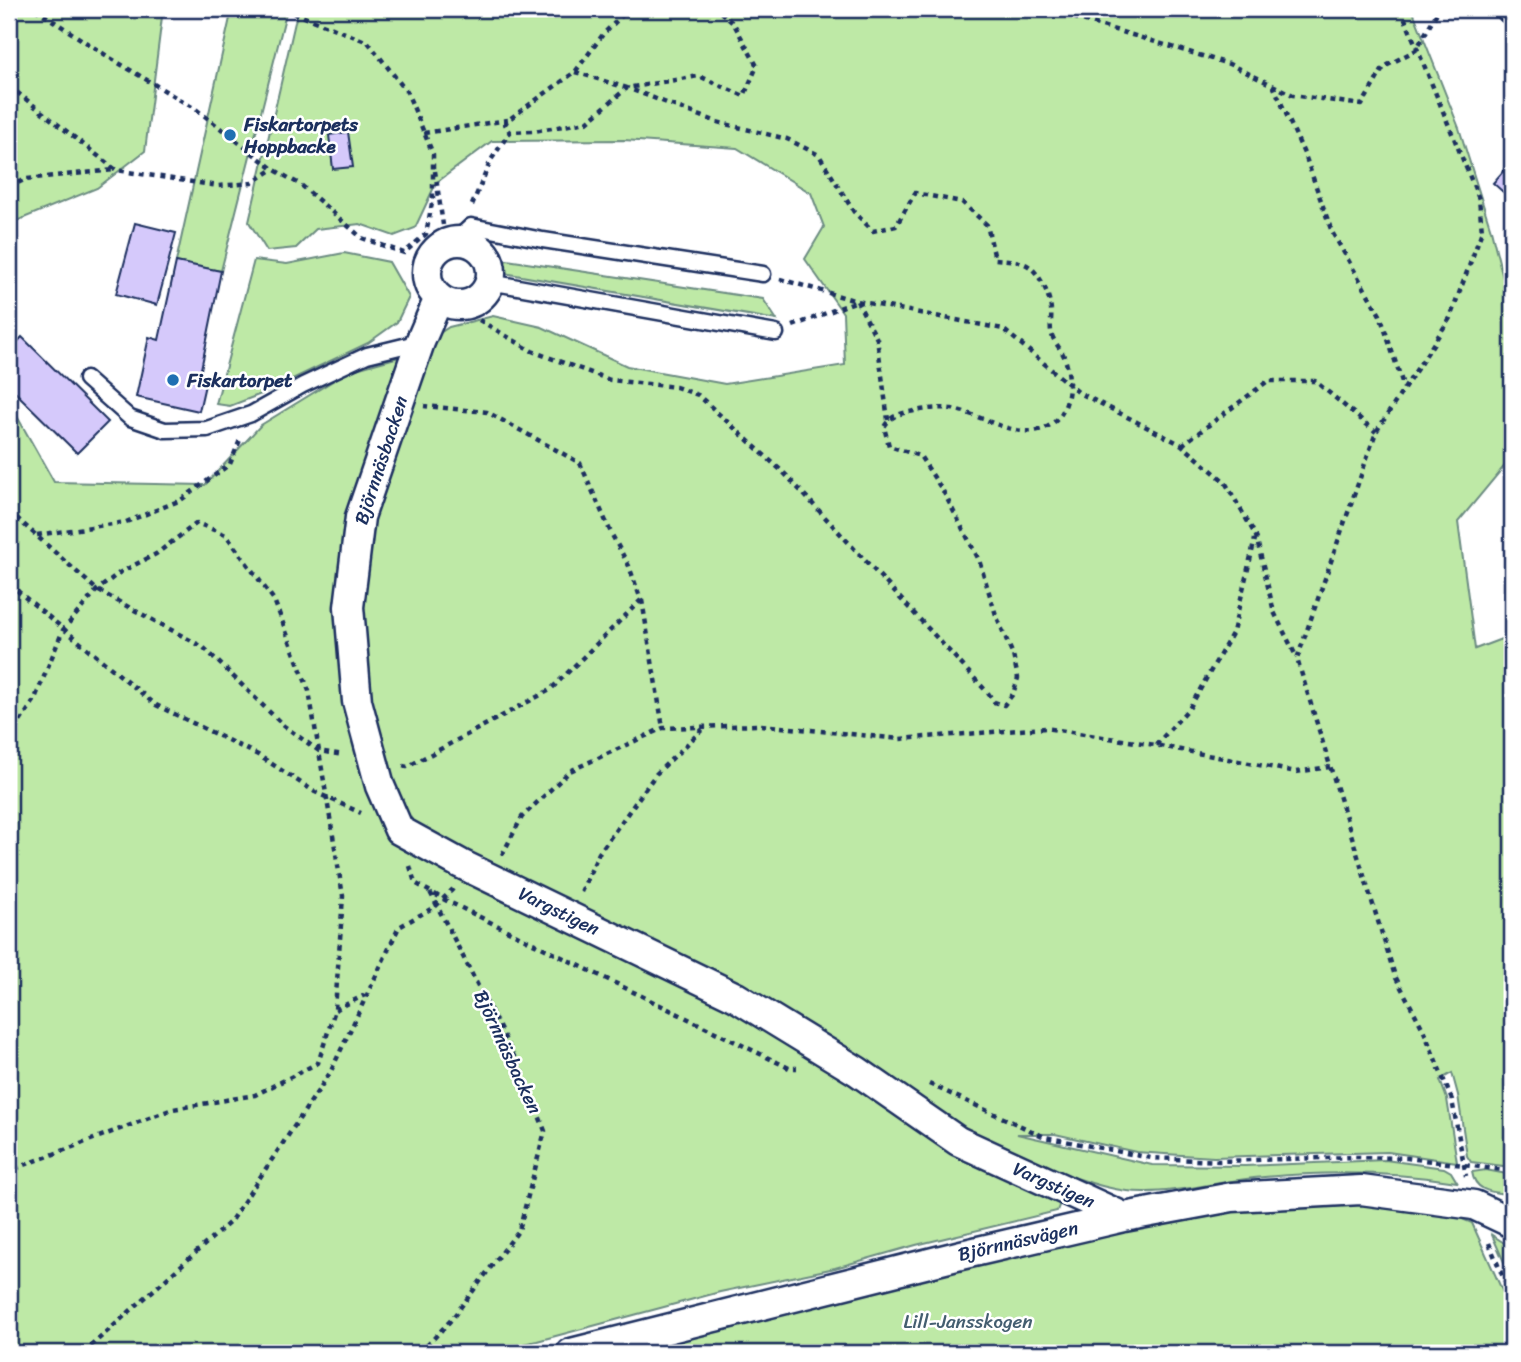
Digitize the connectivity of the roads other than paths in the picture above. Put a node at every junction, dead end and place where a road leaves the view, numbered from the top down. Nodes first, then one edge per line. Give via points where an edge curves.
1 (451, 242) junction
2 (763, 274) road end
3 (464, 297) junction
4 (776, 333) road end
5 (420, 342) junction
6 (86, 379) dead end
7 (398, 830) joint
8 (1124, 1217) junction
9 (1512, 1223) edge
10 (571, 1353) edge

1 - 2 lane via 471,226
1 - 3 street via 435,251 426,271 432,290
1 - 3 street, Björnnäsbacken via 471,243 482,250 491,271
3 - 4 lane via 501,284
3 - 5 street, Björnnäsbacken
5 - 6 lane via 367,355 251,414 207,429 165,430 130,418
5 - 7 street, Björnnäsbacken via 360,517 349,607 357,701 380,786
7 - 8 street, Vargstigen via 736,998 857,1071 958,1141
8 - 9 street, Björnnäsvägen via 1232,1198 1361,1190 1474,1205
8 - 10 street, Björnnäsvägen

